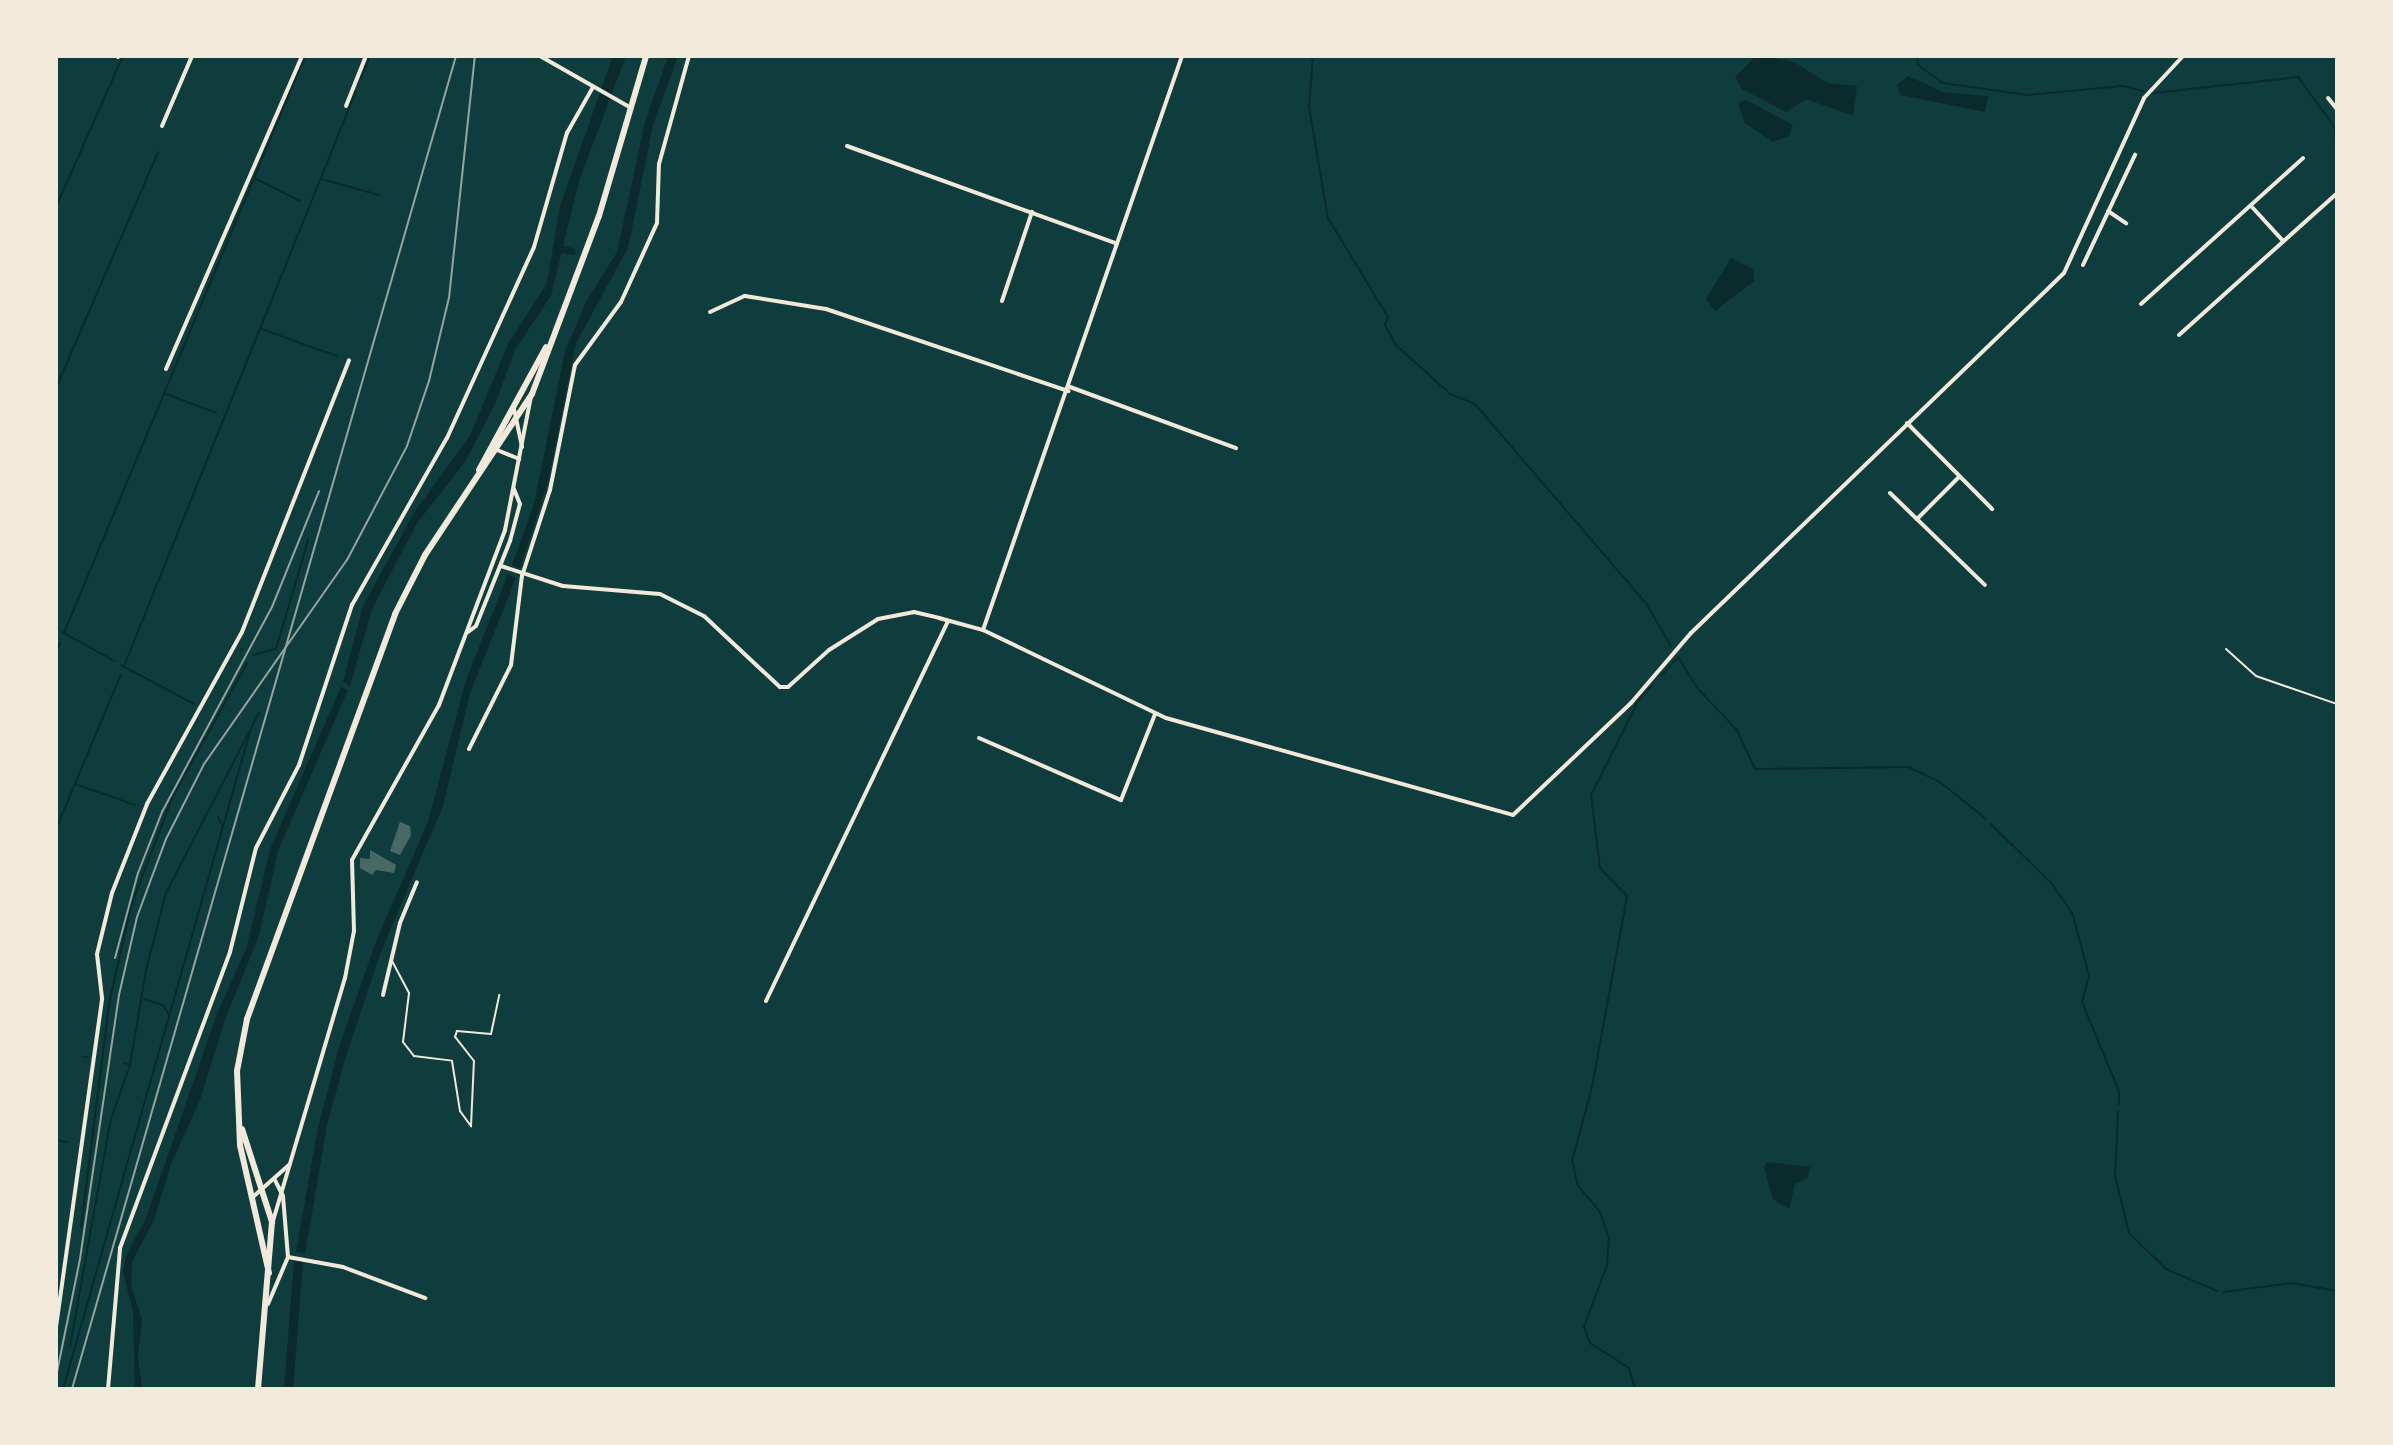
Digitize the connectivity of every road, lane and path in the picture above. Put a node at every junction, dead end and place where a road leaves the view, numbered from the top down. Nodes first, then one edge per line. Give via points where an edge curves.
1 (192, 56) edge
2 (302, 56) edge
3 (366, 56) edge
4 (540, 56) edge
5 (646, 56) edge
6 (689, 56) edge
7 (1182, 56) edge
8 (2183, 56) edge
9 (594, 88) junction
10 (2328, 98) dead end
11 (346, 106) dead end
12 (631, 108) junction
13 (2337, 109) edge
14 (162, 126) dead end
15 (847, 146) dead end
16 (2135, 155) dead end
17 (2303, 158) dead end
18 (2337, 193) edge
19 (2252, 207) junction
20 (2108, 211) junction
21 (1032, 212) junction
22 (2126, 223) dead end
23 (2283, 241) junction
24 (1117, 244) junction
25 (2083, 265) dead end
26 (1002, 301) dead end
27 (2141, 304) dead end
28 (710, 312) dead end
29 (2179, 335) dead end
30 (548, 344) junction
31 (349, 360) dead end
32 (166, 369) dead end
33 (1069, 389) junction
34 (532, 394) junction
35 (513, 405) junction
36 (516, 422) junction
37 (1907, 423) junction
38 (1236, 448) dead end
39 (497, 450) junction
40 (522, 450) junction
41 (520, 459) junction
42 (478, 471) junction
43 (1959, 477) junction
44 (514, 489) junction
45 (1890, 493) dead end
46 (1992, 509) dead end
47 (1917, 519) junction
48 (501, 566) junction
49 (520, 575) junction
50 (1985, 585) dead end
51 (949, 620) junction
52 (983, 630) junction
53 (467, 632) junction
54 (2226, 649) dead end
55 (2337, 704) edge
56 (1155, 714) junction
57 (979, 738) dead end
58 (469, 749) dead end
59 (417, 882) dead end
60 (391, 960) junction
61 (383, 995) dead end
62 (499, 995) dead end
63 (766, 1001) dead end
64 (240, 1126) junction
65 (289, 1165) junction
66 (275, 1180) junction
67 (264, 1186) junction
68 (254, 1196) junction
69 (283, 1196) junction
70 (272, 1222) junction
71 (291, 1257) junction
72 (269, 1273) junction
73 (425, 1298) dead end
74 (268, 1304) junction
75 (56, 1327) edge
76 (108, 1389) edge
77 (258, 1389) edge

1 - 14 street
2 - 32 street
3 - 11 street
4 - 9 street
5 - 12 main road
6 - 49 street via 659,164 657,223 621,302 580,354 550,490
7 - 24 street
8 - 37 street via 2144,98 2067,269
9 - 12 street
9 - 76 street via 567,133 534,247 466,400 352,605 299,765 252,857 233,944 120,1248
10 - 13 street
12 - 30 main road via 599,216
15 - 21 street
16 - 20 street
17 - 19 street
18 - 23 street
19 - 23 street
19 - 27 street
20 - 22 street
20 - 25 street
21 - 24 street
21 - 26 street
23 - 29 street
24 - 33 street
28 - 33 street via 745,296 826,309
30 - 34 main road
30 - 35 main road
31 - 75 street via 242,632 147,804 112,893 97,954 102,998
33 - 38 street
33 - 52 street
34 - 36 main road
34 - 40 street
35 - 36 street
35 - 42 main road
36 - 39 main road
36 - 40 street
37 - 43 street
37 - 56 street via 1513,815
39 - 41 street
39 - 42 main road
40 - 41 street
41 - 44 street
42 - 64 main road via 408,587 351,731 247,1019 237,1071
43 - 46 street
43 - 47 street
44 - 48 street via 520,504
44 - 53 street
45 - 47 street
47 - 50 street
48 - 49 street
48 - 53 street via 476,626
49 - 51 street via 569,587 660,594 704,616 780,687 788,687 829,650 889,615 914,612
49 - 58 street via 511,665
51 - 52 street
51 - 63 street
52 - 56 street
53 - 65 street via 435,714 352,860 354,931 345,978
54 - 55 lane via 2256,676
56 - 57 street via 1121,800
59 - 60 street
60 - 61 street
60 - 62 lane via 409,993 403,1042 414,1056 452,1061 460,1111 471,1126 474,1061 455,1037 457,1031 491,1034
64 - 67 main road
64 - 68 main road
65 - 66 street
65 - 69 street
66 - 67 street
66 - 69 street
67 - 68 street
67 - 70 main road
68 - 72 main road
69 - 70 street
69 - 71 street
70 - 72 main road
71 - 73 street via 343,1267
71 - 74 street
72 - 74 main road
74 - 77 main road

